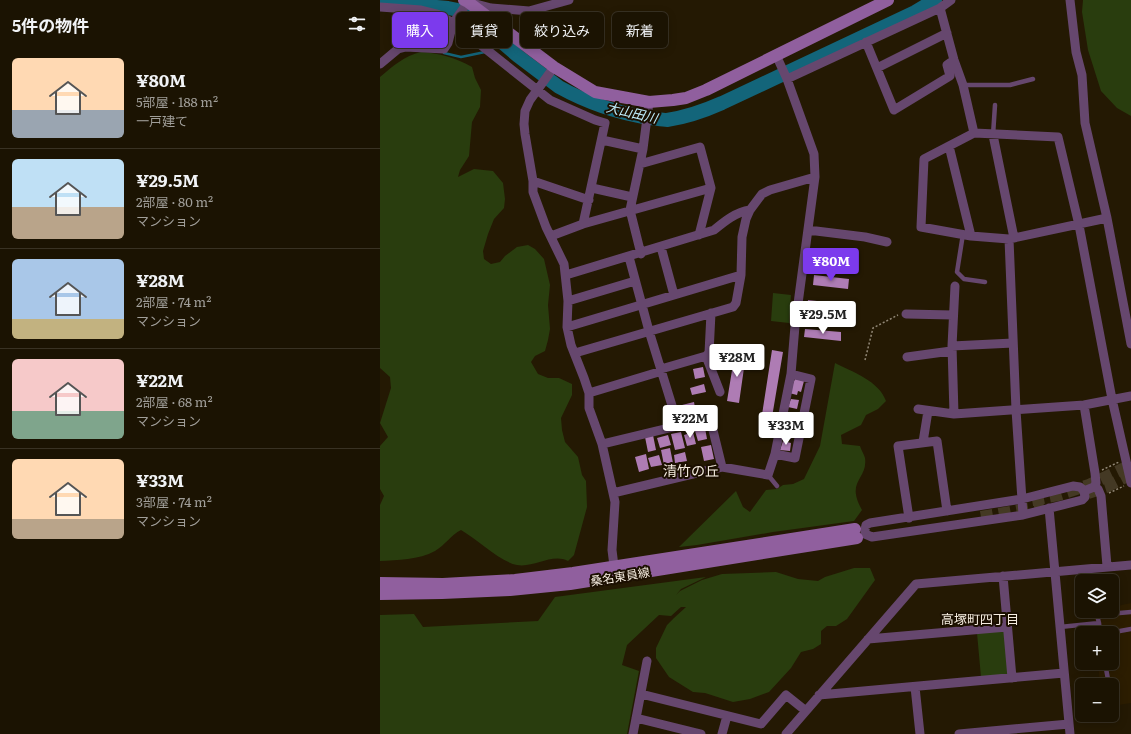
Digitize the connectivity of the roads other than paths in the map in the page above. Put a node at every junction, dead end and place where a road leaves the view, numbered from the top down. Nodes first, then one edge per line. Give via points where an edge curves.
1 (569, 0) edge
2 (888, 0) edge
3 (951, 0) edge
4 (1070, 0) edge
5 (466, 1) edge
6 (380, 7) edge
7 (940, 8) junction
8 (453, 23) junction
9 (947, 33) junction
10 (866, 42) junction
11 (777, 57) junction
12 (954, 60) junction
13 (380, 64) edge
14 (554, 67) junction
15 (877, 68) junction
16 (787, 78) junction
17 (1033, 79) dead end
18 (963, 86) junction
19 (536, 89) junction
20 (996, 105) dead end
21 (649, 106) junction
22 (974, 133) junction
23 (993, 135) junction
24 (602, 140) junction
25 (949, 146) junction
26 (643, 149) junction
27 (640, 164) junction
28 (815, 177) junction
29 (533, 181) junction
30 (592, 188) junction
31 (711, 188) junction
32 (632, 197) junction
33 (589, 200) junction
34 (630, 210) junction
35 (750, 210) junction
36 (1107, 218) junction
37 (583, 224) junction
38 (1079, 225) junction
39 (808, 230) junction
40 (699, 235) junction
41 (967, 235) junction
42 (550, 236) junction
43 (1011, 239) junction
44 (887, 242) dead end
45 (660, 247) junction
46 (641, 254) junction
47 (629, 257) junction
48 (566, 275) junction
49 (741, 275) junction
50 (635, 281) junction
51 (985, 282) dead end
52 (955, 286) dead end
53 (674, 295) junction
54 (568, 301) junction
55 (642, 305) junction
56 (711, 313) junction
57 (906, 314) road end
58 (953, 315) junction
59 (568, 327) junction
60 (649, 331) junction
61 (1013, 343) junction
62 (1131, 344) edge
63 (952, 349) junction
64 (575, 353) junction
65 (706, 356) junction
66 (908, 357) dead end
67 (662, 370) junction
68 (791, 374) junction
69 (720, 392) dead end
70 (589, 393) junction
71 (1131, 396) edge
72 (1112, 399) junction
73 (1084, 405) junction
74 (918, 409) dead end
75 (928, 410) junction
76 (1016, 410) junction
77 (954, 414) junction
78 (678, 425) junction
79 (923, 442) junction
80 (602, 444) junction
81 (775, 454) junction
82 (722, 467) junction
83 (768, 476) junction
84 (1131, 482) edge
85 (777, 486) dead end
86 (1094, 487) junction
87 (1084, 491) junction
88 (613, 493) junction
89 (1022, 499) junction
90 (1050, 508) junction
91 (947, 511) junction
92 (1023, 515) junction
93 (909, 518) junction
94 (1131, 564) edge
95 (614, 566) junction
96 (1107, 566) junction
97 (1055, 571) junction
98 (1003, 576) junction
99 (380, 583) edge
100 (380, 594) edge
101 (1131, 612) edge
102 (1099, 624) joint
103 (1007, 627) junction
104 (1060, 627) junction
105 (1131, 629) edge
106 (1119, 631) edge
107 (868, 639) junction
108 (647, 661) dead end
109 (1064, 673) junction
110 (1012, 678) junction
111 (915, 687) junction
112 (641, 694) junction
113 (819, 695) junction
114 (806, 711) junction
115 (727, 716) junction
116 (636, 718) junction
117 (1069, 724) junction
118 (633, 734) edge
119 (701, 734) edge
120 (722, 734) edge
121 (786, 734) edge
122 (920, 734) edge
123 (958, 734) edge
124 (1070, 734) edge

1 - 5 street via 529,11 491,8
2 - 11 main road
3 - 7 street
4 - 36 street via 1076,52 1082,75 1085,124
5 - 8 street
5 - 14 main road
6 - 8 street via 421,10 437,14
7 - 9 street
7 - 10 street
8 - 13 street via 448,44 444,49 398,48
8 - 19 street
9 - 12 street
9 - 15 street
10 - 15 street
10 - 16 street
11 - 16 street
11 - 21 main road via 686,98
12 - 15 street via 947,65 950,76 894,110
12 - 18 street
14 - 19 street
14 - 21 main road via 595,92
16 - 28 street via 814,154
17 - 18 lane via 1010,85
18 - 22 street
19 - 24 street via 550,100 570,110 605,123
19 - 29 street via 525,111 524,124
20 - 23 lane
21 - 26 street
22 - 23 street
22 - 25 street
23 - 38 street via 1058,137
23 - 43 street
24 - 26 street
24 - 30 street
25 - 41 street
25 - 41 street via 924,159 922,228
26 - 27 street
27 - 31 street via 700,147
27 - 32 street
28 - 35 street via 762,194
28 - 39 street
29 - 33 street
29 - 42 street via 536,202
30 - 32 street
30 - 33 street
31 - 34 street
31 - 40 street
32 - 34 street
33 - 37 street
34 - 37 street
34 - 46 street
35 - 40 street via 726,220 714,230
35 - 49 street via 742,237
36 - 38 street
36 - 62 street
37 - 42 street
38 - 43 street
38 - 72 street
39 - 44 street
39 - 68 street
40 - 45 street
41 - 43 street
41 - 51 lane via 957,272 964,279
42 - 48 street via 564,264
43 - 61 street
45 - 46 street
45 - 53 street
46 - 47 street
47 - 48 street
47 - 50 street
48 - 54 street
49 - 53 street
49 - 56 street via 733,307
50 - 54 street
50 - 55 street
52 - 58 street
53 - 55 street
54 - 59 street
55 - 59 street
55 - 60 street
56 - 60 street
56 - 65 street via 710,349
57 - 58 street
58 - 63 street
59 - 64 street
60 - 64 street
60 - 67 street
61 - 63 street
61 - 76 street
63 - 66 street
63 - 77 street
64 - 70 street
65 - 67 street
65 - 69 street
67 - 70 street
67 - 78 street
68 - 81 street
68 - 81 street via 811,379 795,458
70 - 80 street via 589,408
71 - 72 street
72 - 73 street
72 - 84 street
73 - 76 street
73 - 86 street via 1095,473
74 - 75 street
75 - 77 street
75 - 79 street
76 - 77 street
76 - 89 street
78 - 80 street
78 - 82 street via 710,418
79 - 91 street via 937,441
79 - 93 street via 898,446
80 - 88 street
81 - 83 street
82 - 83 street
82 - 88 street
83 - 85 lane
86 - 87 street
86 - 96 street via 1101,496
87 - 89 street via 1073,486
87 - 90 street via 1085,496 1082,500
88 - 95 street
89 - 91 street
89 - 92 street
90 - 92 street
90 - 97 street
91 - 93 street
92 - 93 street via 872,537 865,534 866,525 870,523
94 - 96 street
95 - 99 main road, 桑名東員線 via 515,580 443,584
95 - 100 main road, 桑名東員線 via 856,534 570,584 502,590
96 - 97 street
97 - 98 street
97 - 104 street
98 - 103 street
98 - 107 street via 916,584
101 - 102 lane via 1097,616
102 - 104 lane
103 - 107 street
103 - 110 street
104 - 109 street
105 - 106 lane
107 - 113 street
108 - 112 street
109 - 110 street
109 - 117 street
110 - 111 street
111 - 113 street
111 - 122 street
112 - 115 street
112 - 116 street
113 - 114 street
114 - 115 street via 786,695 761,724
114 - 121 street
115 - 120 street
116 - 118 street
116 - 119 street
117 - 123 street
117 - 124 street

